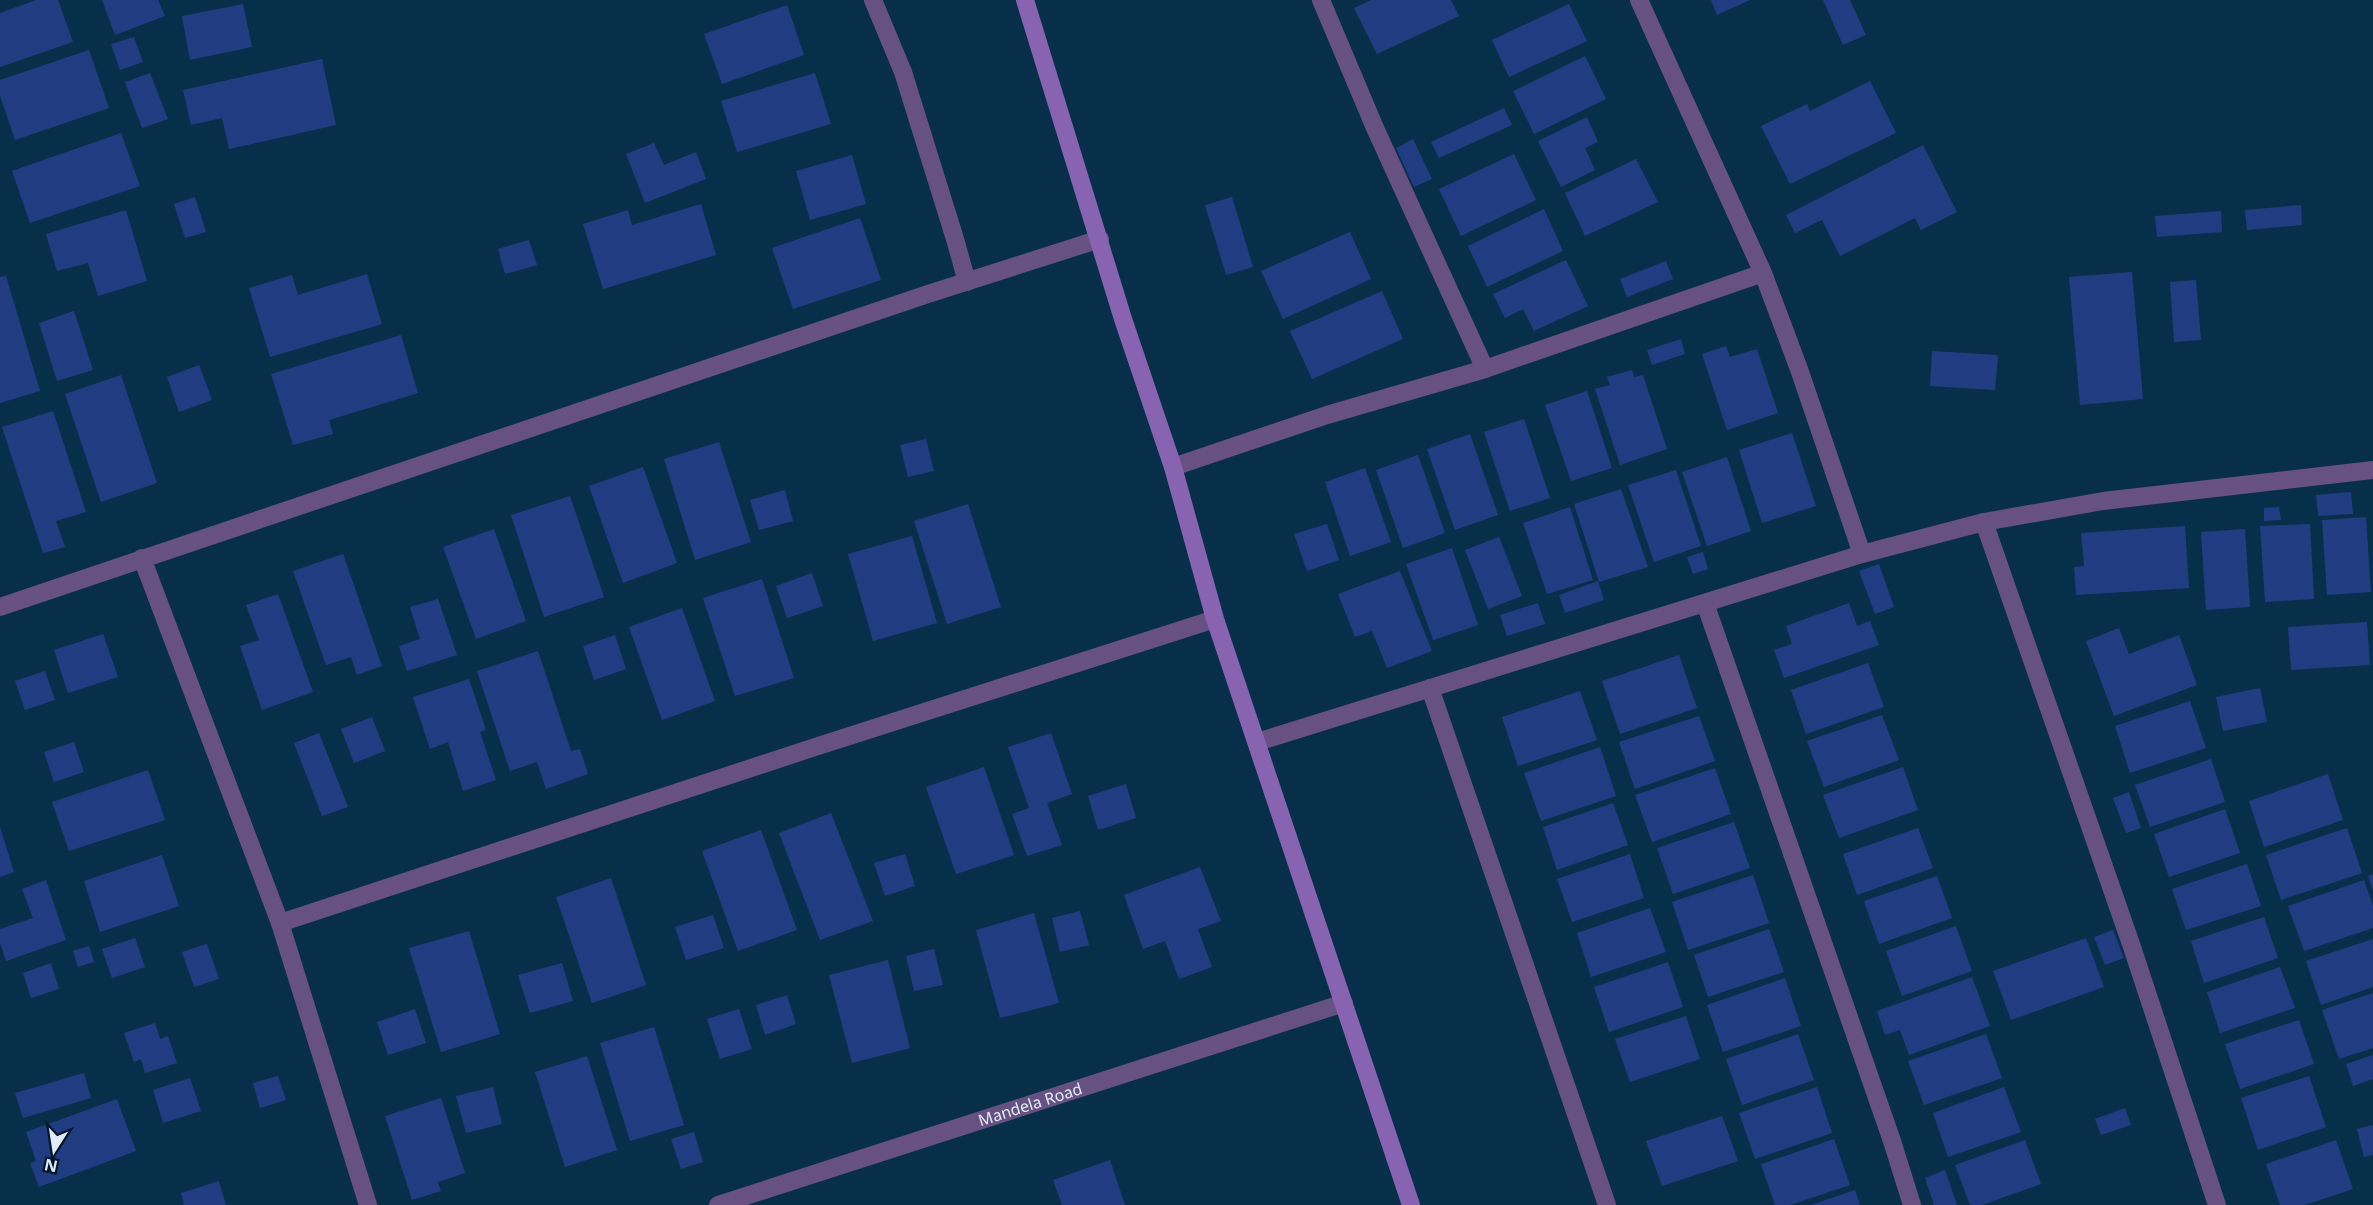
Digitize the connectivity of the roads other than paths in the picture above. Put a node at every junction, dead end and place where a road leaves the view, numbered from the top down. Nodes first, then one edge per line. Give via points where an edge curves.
1 (873, 0) edge
2 (1025, 0) edge
3 (1321, 0) edge
4 (1639, 0) edge
5 (1100, 239) junction
6 (1763, 273) junction
7 (967, 282) junction
8 (1485, 369) junction
9 (1173, 467) junction
10 (2373, 470) edge
11 (1984, 522) junction
12 (1862, 554) junction
13 (142, 558) junction
14 (1705, 603) junction
15 (0, 607) edge
16 (1215, 619) junction
17 (1430, 688) junction
18 (1257, 742) junction
19 (280, 923) junction
20 (1344, 1003) junction
21 (368, 1205) edge
22 (718, 1205) edge
23 (1411, 1205) edge
24 (1607, 1205) edge
25 (1912, 1205) edge
26 (2217, 1205) edge

1 - 7 street via 903,72
2 - 5 street
3 - 8 street
4 - 6 street
5 - 7 street
5 - 9 street
6 - 8 street
6 - 12 street
7 - 13 street
8 - 9 street via 1327,415
9 - 16 street
10 - 11 street via 2103,501
11 - 12 street
11 - 26 street
12 - 14 street
13 - 15 street
13 - 19 street
14 - 17 street
14 - 25 street
16 - 18 street
16 - 19 street
17 - 18 street
17 - 24 street
18 - 20 street
19 - 21 street
20 - 22 street, Mandela Road
20 - 23 street

